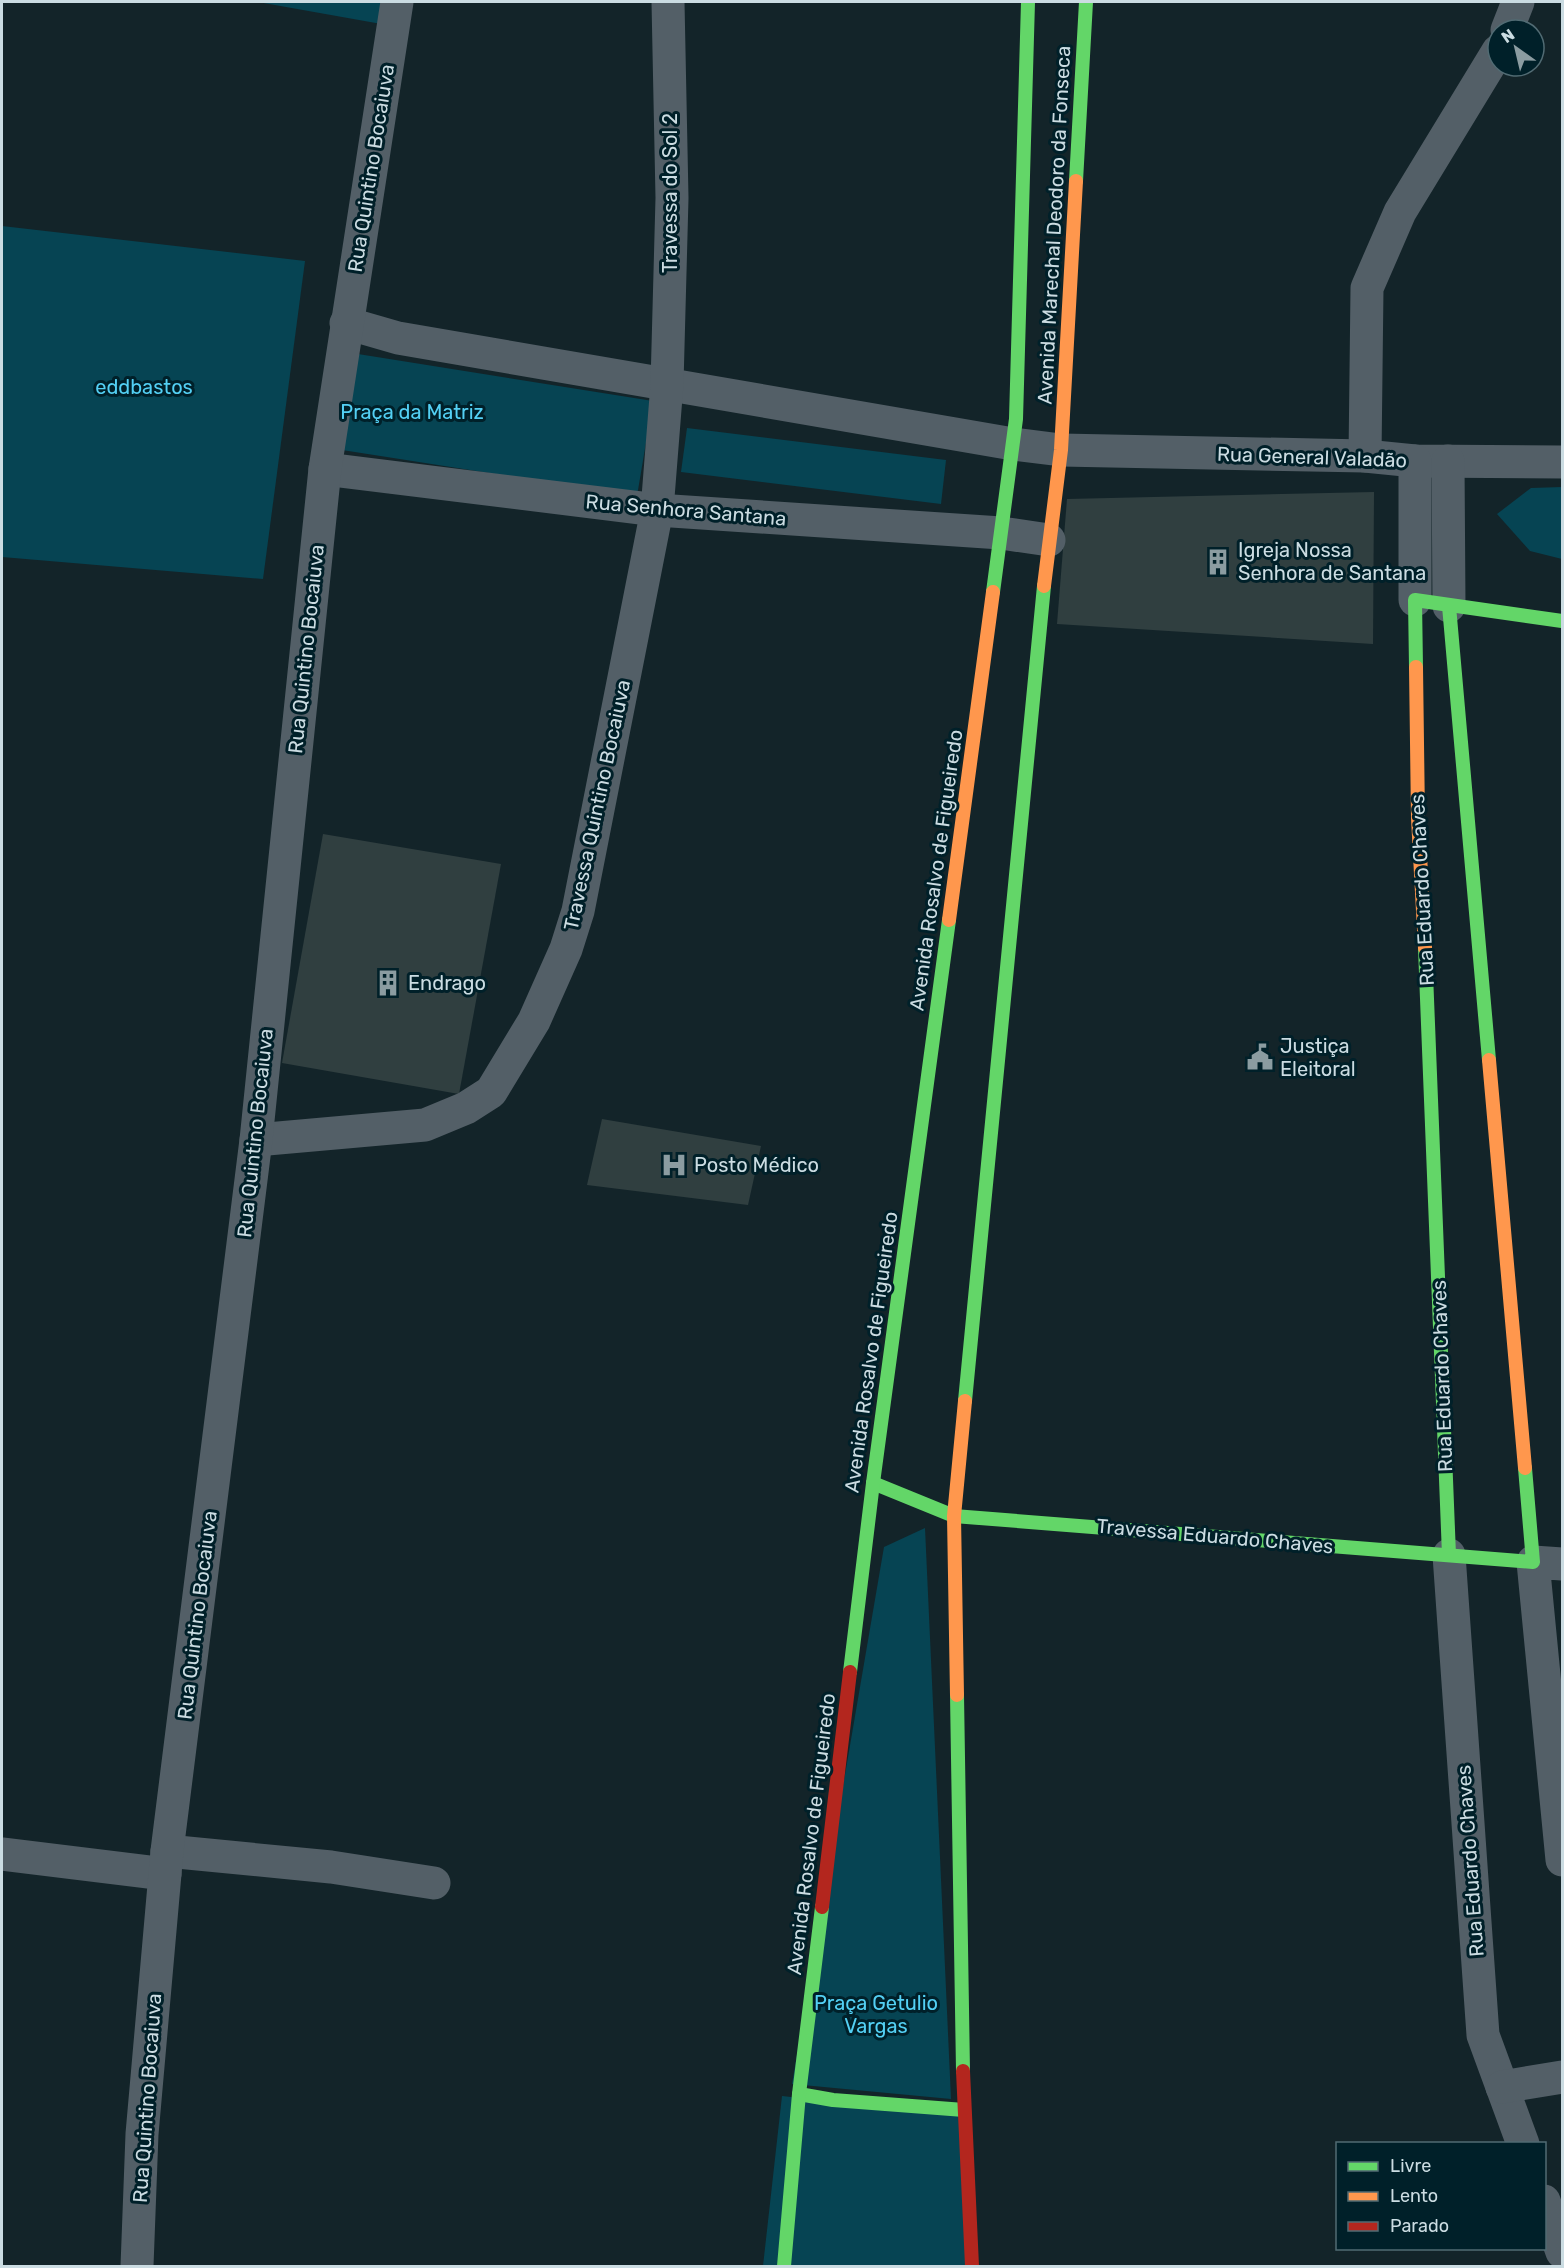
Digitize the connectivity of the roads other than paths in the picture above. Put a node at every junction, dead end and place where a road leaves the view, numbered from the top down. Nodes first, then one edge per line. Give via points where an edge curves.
1 (397, 2) edge
2 (668, 2) edge
3 (1028, 2) edge
4 (1086, 2) edge
5 (1518, 2) edge
6 (1512, 18) edge
7 (1486, 71) edge
8 (346, 323) junction
9 (668, 384) junction
10 (1012, 444) junction
11 (1061, 450) junction
12 (1365, 456) junction
13 (1415, 461) junction
14 (1448, 461) junction
15 (1563, 462) edge
16 (325, 469) junction
17 (657, 510) junction
18 (1001, 533) junction
19 (1049, 540) junction
20 (1415, 600) junction
21 (1449, 606) junction
22 (1563, 621) edge
23 (256, 1140) junction
24 (873, 1483) junction
25 (954, 1515) junction
26 (1449, 1555) junction
27 (1548, 1563) edge
28 (2, 1854) edge
29 (1563, 1860) edge
30 (166, 1863) junction
31 (434, 1883) dead end
32 (1563, 2077) edge
33 (1502, 2087) junction
34 (799, 2094) junction
35 (964, 2110) junction
36 (1522, 2142) edge
37 (1546, 2204) edge
38 (1562, 2246) edge
39 (137, 2266) edge
40 (784, 2266) edge
41 (972, 2266) edge

1 - 8 street, Rua Quintino Bocaiuva
2 - 9 street, Travessa do Sol 2 via 672,198
3 - 10 main road, Avenida Marechal Deodoro da Fonseca via 1016,419
4 - 11 main road, Avenida Marechal Deodoro da Fonseca
5 - 6 street
7 - 12 street via 1400,212 1367,288
8 - 9 street via 398,338
8 - 16 street, Rua Quintino Bocaiuva
9 - 10 street
9 - 17 street, Travessa do Sol 2
10 - 11 street
10 - 18 main road, Avenida Rosalvo de Figueiredo
11 - 12 street, Rua General Valadão
11 - 19 main road
12 - 13 street, Rua General Valadão
13 - 14 street, Rua General Valadão
13 - 20 street
14 - 15 street, Rua General Valadão
14 - 21 street
16 - 17 street, Rua Senhora Santana
16 - 23 street, Rua Quintino Bocaiuva
17 - 18 street, Rua Senhora Santana
17 - 23 street, Travessa Quintino Bocaiuva via 578,911 566,949 511,1062 491,1092 466,1108 425,1125
18 - 19 street, Rua Senhora Santana
18 - 24 main road, Avenida Rosalvo de Figueiredo
19 - 25 main road
20 - 21 main road
20 - 26 main road, Rua Eduardo Chaves via 1418,818
21 - 22 main road
21 - 27 main road
23 - 30 street, Rua Quintino Bocaiuva
24 - 25 main road, Travessa Eduardo Chaves
24 - 34 main road, Avenida Rosalvo de Figueiredo
25 - 26 main road, Travessa Eduardo Chaves
25 - 35 main road
26 - 27 main road, Travessa Eduardo Chaves
26 - 33 street, Rua Eduardo Chaves via 1483,2035
27 - 29 street
28 - 30 street
30 - 31 street via 331,1867
30 - 39 street, Rua Quintino Bocaiuva via 142,2134
32 - 33 street
33 - 36 street, Rua Eduardo Chaves
34 - 35 main road
34 - 40 main road, Avenida Rosalvo de Figueiredo
35 - 41 main road
37 - 38 street

